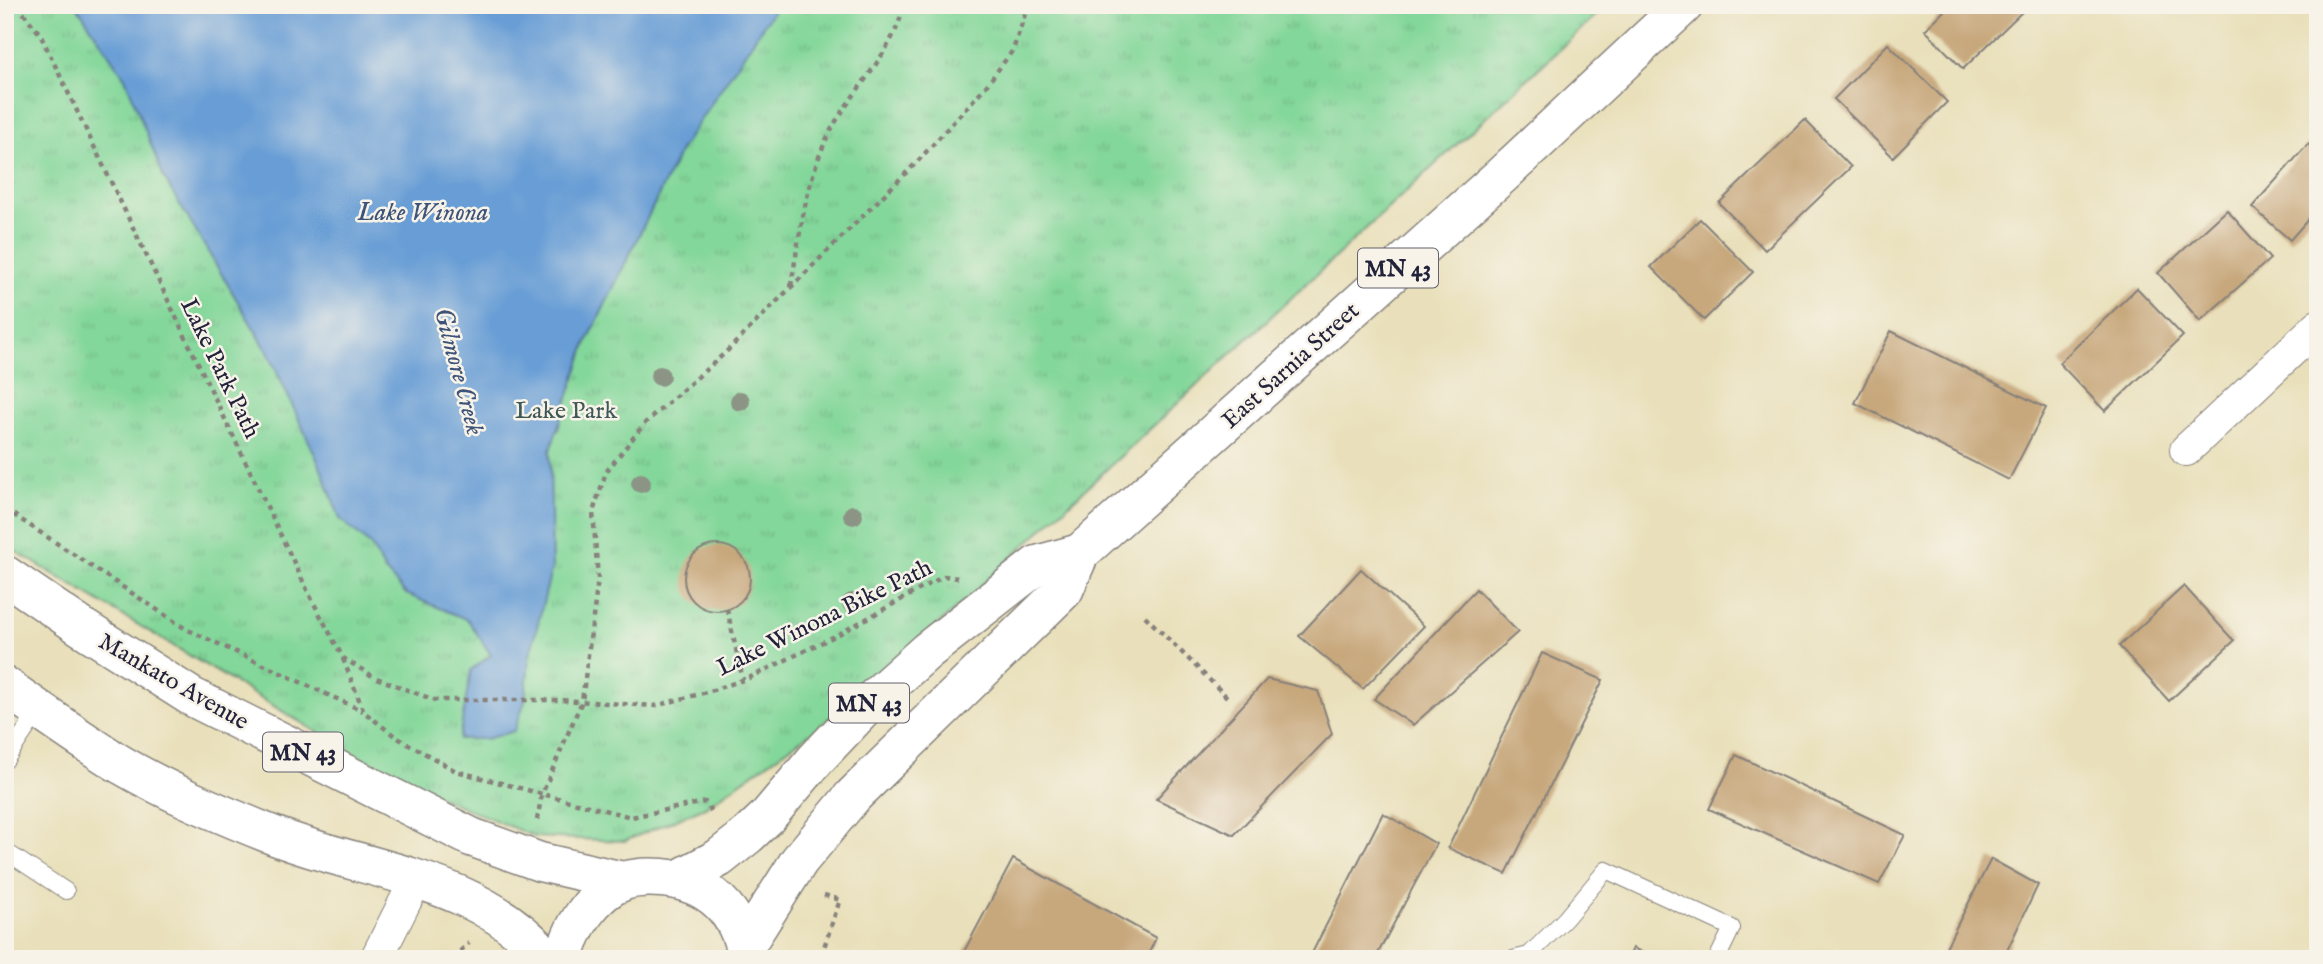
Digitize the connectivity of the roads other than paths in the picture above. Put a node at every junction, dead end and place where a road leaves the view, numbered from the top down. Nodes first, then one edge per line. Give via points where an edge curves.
1 (1684, 5) edge
2 (2318, 326) edge
3 (2186, 450) dead end
4 (1080, 553) junction
5 (5, 575) edge
6 (5, 686) edge
7 (39, 710) junction
8 (5, 761) edge
9 (5, 851) edge
10 (417, 878) junction
11 (679, 879) junction
12 (623, 881) junction
13 (66, 891) dead end
14 (746, 953) edge
15 (376, 959) edge
16 (548, 959) edge
17 (565, 959) edge
18 (1514, 959) edge
19 (1717, 959) edge

1 - 4 main road, East Sarnia Street / MN 43 via 1502,176
2 - 3 street
4 - 11 main road, East Sarnia Street / MN 43 via 1037,565 927,651 869,703 748,835 719,858
4 - 14 main road, East Sarnia Street / MN 43 via 1064,590 853,796 799,861
5 - 12 main road, Mankato Avenue / MN 43 via 192,697 471,837 540,862
6 - 7 main road
7 - 8 lane
7 - 10 main road via 121,764 187,799 267,834
9 - 13 lane
10 - 15 street
10 - 16 main road via 490,910
11 - 12 main road, Mankato Avenue / MN 43
11 - 14 main road, Mankato Avenue / MN 43 via 722,903 736,922
12 - 17 main road via 579,919
18 - 19 lane via 1529,955 1606,870 1732,928

